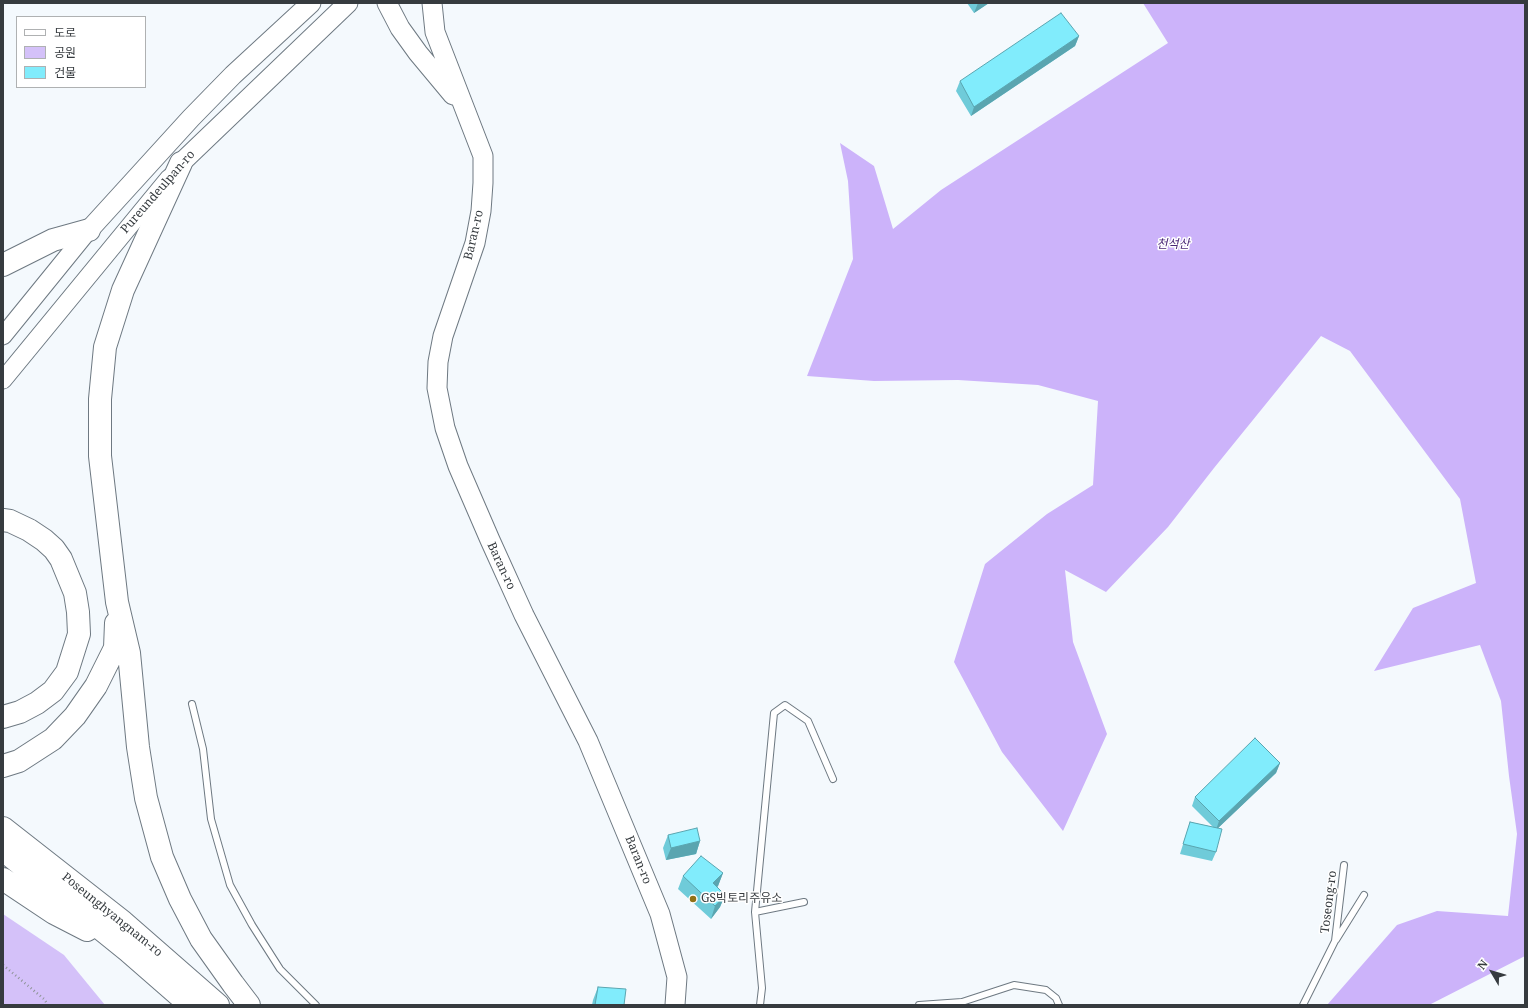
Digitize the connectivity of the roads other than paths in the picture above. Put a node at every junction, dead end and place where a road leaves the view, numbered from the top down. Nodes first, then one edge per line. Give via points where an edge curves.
1 (310, 3) edge
2 (348, 3) edge
3 (387, 3) edge
4 (432, 3) edge
5 (466, 112) junction
6 (181, 163) junction
7 (89, 230) junction
8 (3, 265) edge
9 (3, 336) edge
10 (3, 380) edge
11 (3, 520) edge
12 (117, 602) junction
13 (192, 704) dead end
14 (3, 718) edge
15 (3, 766) edge
16 (833, 779) dead end
17 (3, 828) edge
18 (3, 850) edge
19 (1344, 866) dead end
20 (3, 879) edge
21 (1364, 895) dead end
22 (804, 902) dead end
23 (755, 912) junction
24 (1335, 941) junction
25 (128, 951) junction
26 (190, 1005) edge
27 (218, 1005) edge
28 (249, 1005) edge
29 (316, 1005) edge
30 (675, 1005) edge
31 (760, 1005) edge
32 (919, 1005) edge
33 (1059, 1005) edge
34 (1303, 1005) edge

1 - 7 main road, Pureundeulpan-ro via 191,118
2 - 6 main road, Pureundeulpan-ro
3 - 5 main road via 418,54
4 - 5 main road, Baran-ro via 435,32
5 - 30 main road, Baran-ro via 483,156 482,204 475,243 443,336 438,362 437,388 445,428 458,466 490,540 524,615 588,741 660,914 677,977
6 - 10 main road, Pureundeulpan-ro
6 - 12 highway via 123,290 105,347 100,399 100,456
7 - 8 highway via 53,240
7 - 9 main road, Pureundeulpan-ro
11 - 14 highway via 30,530 54,549 61,559 75,593 79,634 66,672 53,691 37,703
12 - 15 highway via 115,648 96,686 75,716 53,739 19,761
12 - 28 highway via 129,653 138,747 146,798 162,857 180,900 201,939
13 - 29 lane via 203,750 211,819 230,885 280,968
16 - 23 lane via 808,721 785,705 774,713
17 - 27 highway, Poseunghyangnam-ro via 123,922
18 - 25 highway, Poseunghyangnam-ro
19 - 24 lane, Toseong-ro
20 - 25 highway via 54,913
21 - 24 lane
22 - 23 lane
23 - 31 lane via 762,988
24 - 34 lane, Toseong-ro
25 - 26 highway, Poseunghyangnam-ro
32 - 33 lane via 962,1002 1014,985 1046,990 1056,998

